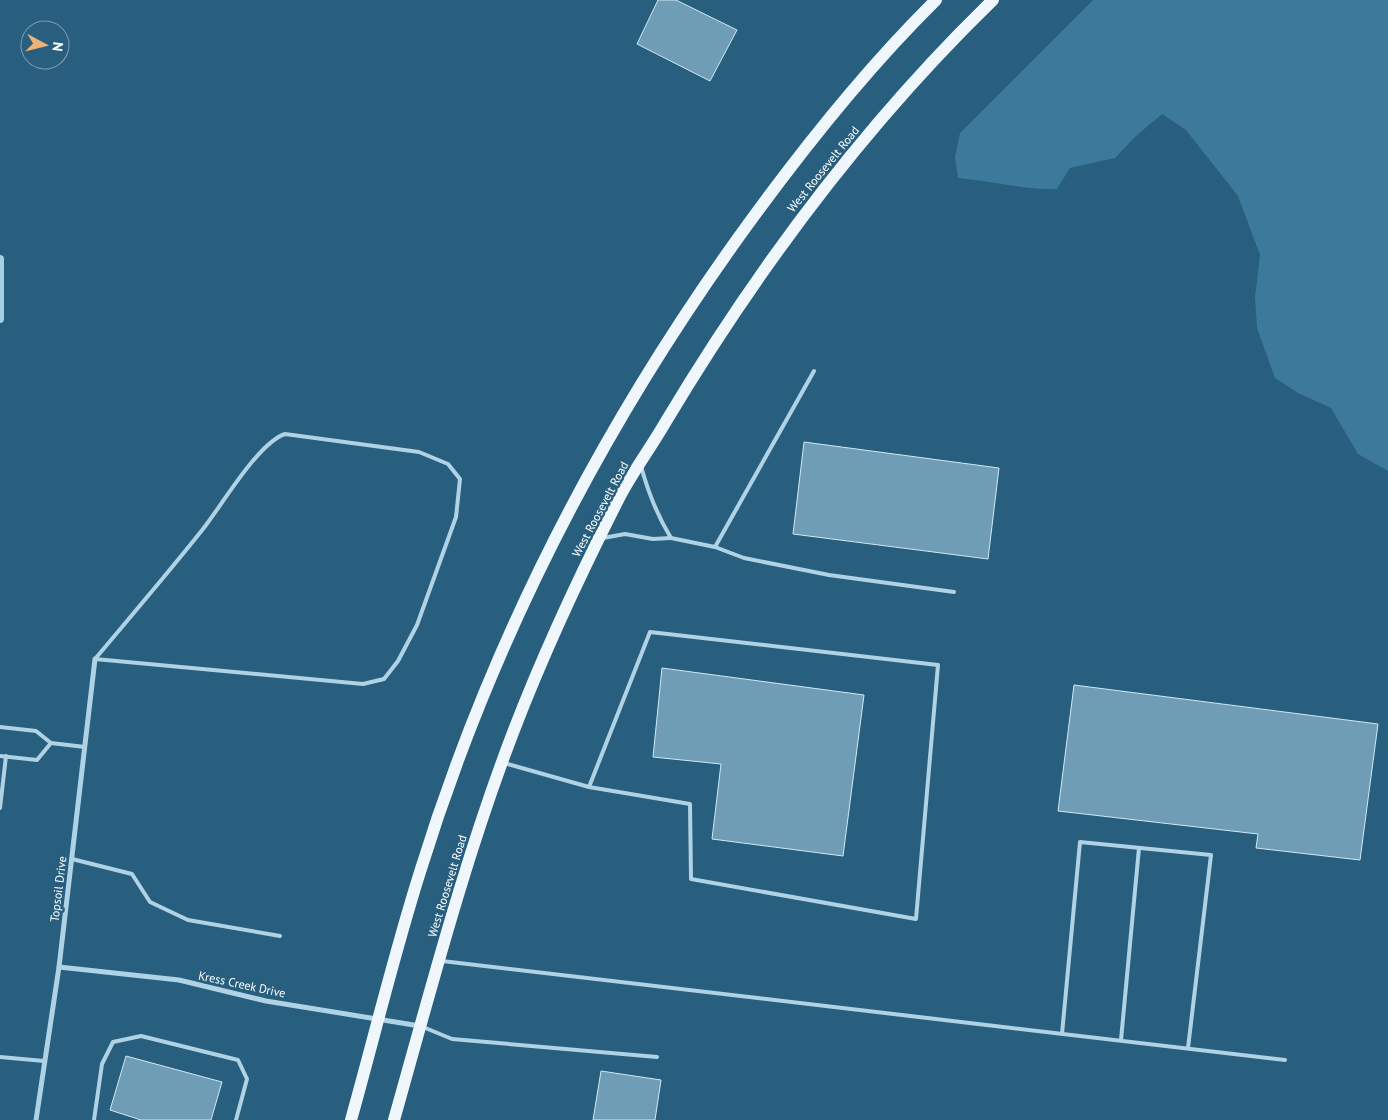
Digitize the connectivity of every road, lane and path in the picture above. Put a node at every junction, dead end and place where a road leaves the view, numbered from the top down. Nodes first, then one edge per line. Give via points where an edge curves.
1 (936, 0) edge
2 (993, 0) edge
3 (814, 371) dead end
4 (640, 464) junction
5 (671, 538) junction
6 (598, 539) junction
7 (715, 547) junction
8 (954, 592) dead end
9 (95, 659) junction
10 (0, 727) edge
11 (51, 743) junction
12 (84, 746) junction
13 (0, 756) edge
14 (6, 756) junction
15 (502, 762) junction
16 (589, 787) junction
17 (0, 808) edge
18 (1139, 848) junction
19 (72, 859) junction
20 (280, 936) dead end
21 (439, 961) junction
22 (59, 967) junction
23 (379, 1019) junction
24 (421, 1026) junction
25 (1062, 1034) junction
26 (1121, 1040) junction
27 (1188, 1048) junction
28 (0, 1057) edge
29 (657, 1057) dead end
30 (1285, 1060) dead end
31 (44, 1061) junction
32 (36, 1120) edge
33 (94, 1120) edge
34 (236, 1120) edge
35 (351, 1120) edge
36 (394, 1120) edge

1 - 23 main road, West Roosevelt Road via 850,95 749,222 669,337 587,476 550,549 476,714 420,872
2 - 4 main road, West Roosevelt Road via 880,120 819,193 753,282
3 - 7 lane
4 - 5 lane via 648,492
4 - 6 main road, West Roosevelt Road
5 - 6 lane via 653,539 625,534
5 - 7 lane
6 - 15 main road, West Roosevelt Road via 554,634
7 - 8 lane via 744,558 828,575
9 - 9 lane via 363,684 384,679 398,662 417,625 456,517 460,479 448,464 419,452 285,434 275,438
9 - 12 street, Topsoil Drive
10 - 11 lane via 36,731
11 - 12 lane
11 - 14 lane via 37,760
12 - 19 street, Topsoil Drive
13 - 14 lane
14 - 17 lane
15 - 16 lane
15 - 21 main road, West Roosevelt Road
16 - 16 lane via 690,804 692,879 916,919 938,665 650,632
18 - 25 lane via 1080,842
18 - 26 lane
18 - 27 lane via 1211,855
19 - 20 lane via 132,874 150,902 188,920
19 - 22 street, Topsoil Drive
21 - 24 main road, West Roosevelt Road
21 - 25 lane
22 - 23 street, Kress Creek Drive via 179,980 266,1001
22 - 31 street, Topsoil Drive
23 - 24 street, Kress Creek Drive
23 - 35 main road, West Roosevelt Road
24 - 29 lane via 452,1039
24 - 36 main road, West Roosevelt Road
25 - 26 lane
26 - 27 lane
27 - 30 lane
28 - 31 lane
31 - 32 street, Topsoil Drive
33 - 34 lane via 102,1064 113,1042 141,1036 238,1060 247,1079

